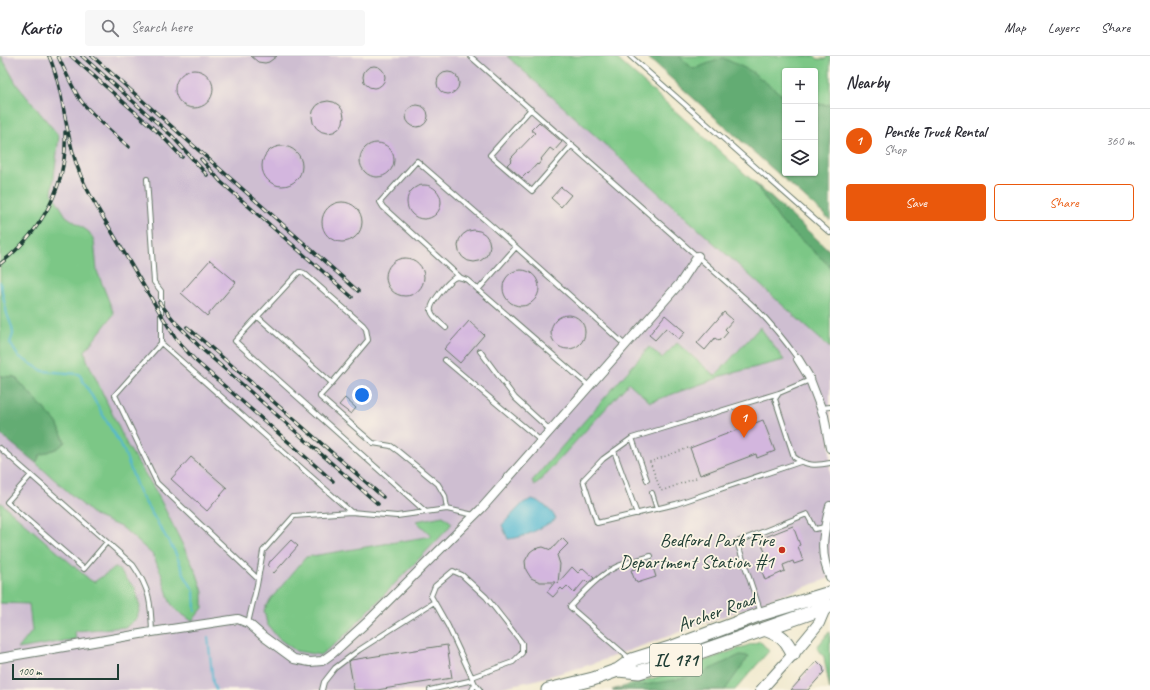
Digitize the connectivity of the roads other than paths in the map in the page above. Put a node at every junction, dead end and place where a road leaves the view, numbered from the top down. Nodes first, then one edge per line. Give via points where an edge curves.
1 (470, 56) edge
2 (630, 56) edge
3 (531, 109) junction
4 (572, 146) junction
5 (148, 179) dead end
6 (830, 233) edge
7 (516, 247) junction
8 (698, 256) junction
9 (460, 277) junction
10 (478, 290) junction
11 (258, 317) junction
12 (446, 328) dead end
13 (161, 343) junction
14 (625, 345) junction
15 (480, 351) dead end
16 (798, 359) joint
17 (444, 360) dead end
18 (810, 380) junction
19 (332, 383) junction
20 (589, 386) junction
21 (779, 393) junction
22 (830, 407) edge
23 (821, 408) junction
24 (550, 430) junction
25 (632, 438) junction
26 (541, 441) junction
27 (0, 448) edge
28 (830, 448) edge
29 (614, 451) junction
30 (800, 462) junction
31 (830, 463) edge
32 (31, 475) junction
33 (647, 480) dead end
34 (652, 493) dead end
35 (830, 506) edge
36 (657, 508) junction
37 (447, 509) junction
38 (352, 512) junction
39 (426, 512) junction
40 (637, 514) junction
41 (475, 515) junction
42 (826, 527) junction
43 (827, 541) edge
44 (107, 542) junction
45 (651, 556) dead end
46 (830, 576) edge
47 (258, 578) junction
48 (830, 593) edge
49 (434, 602) junction
50 (828, 604) edge
51 (761, 614) junction
52 (248, 623) junction
53 (764, 629) junction
54 (152, 632) junction
55 (793, 654) junction
56 (0, 658) edge
57 (632, 660) junction
58 (618, 670) junction
59 (473, 680) junction
60 (322, 690) edge
61 (430, 690) edge
62 (472, 690) edge
63 (480, 690) edge
64 (548, 690) edge
65 (762, 690) edge

1 - 3 lane
2 - 6 lane
3 - 4 lane
3 - 4 lane via 490,155 532,191
4 - 8 lane
5 - 13 lane via 154,282 161,291
7 - 9 lane via 417,162 380,202
7 - 10 lane
7 - 14 lane
8 - 14 street via 681,282
8 - 16 lane via 767,319
9 - 10 lane
9 - 12 lane via 450,281 431,307 435,317
10 - 20 lane
11 - 19 lane
11 - 19 lane via 299,272 304,272 366,329 368,340
11 - 39 lane via 235,341
13 - 38 lane
13 - 47 lane via 115,395 157,483
14 - 20 street
15 - 24 lane via 515,398
16 - 18 street
17 - 26 lane
18 - 21 lane
18 - 23 street
19 - 37 lane via 320,397 372,443 391,446 438,484 445,496
20 - 24 street
21 - 25 lane
21 - 30 lane via 776,399 794,457
22 - 23 lane
23 - 28 street
24 - 26 street
25 - 29 lane
25 - 33 lane
26 - 41 street
27 - 32 lane
29 - 40 lane
29 - 40 lane via 583,480 597,523
30 - 31 lane via 819,465
30 - 36 lane via 676,504
32 - 44 lane
32 - 44 lane via 7,502 84,569
34 - 36 lane
35 - 42 street
36 - 40 lane
37 - 39 lane
37 - 41 lane
38 - 39 lane via 398,516
38 - 47 lane via 294,516 262,551
41 - 52 street via 366,623 322,661 310,662 294,658
42 - 43 street
42 - 51 lane via 815,529 807,514 737,542
43 - 46 street via 823,550
44 - 54 lane via 134,565 141,575 152,610
45 - 57 lane via 618,566 603,575 570,607
47 - 52 lane
48 - 51 main road, Archer Road / IL 171
49 - 59 lane
49 - 59 lane via 431,596 435,586 452,572 462,575 486,597 522,643 522,653 513,662
49 - 60 lane via 335,668 324,682
50 - 53 main road, Archer Road / IL 171
50 - 55 street via 818,623
51 - 57 main road, Archer Road / IL 171 via 697,639
52 - 54 street via 238,619
53 - 55 main road via 784,639
53 - 58 main road, Archer Road / IL 171 via 639,672
54 - 56 street
55 - 65 street
57 - 58 main road, Archer Road / IL 171
58 - 64 main road, Archer Road / IL 171
59 - 61 lane
59 - 62 lane
59 - 63 lane

